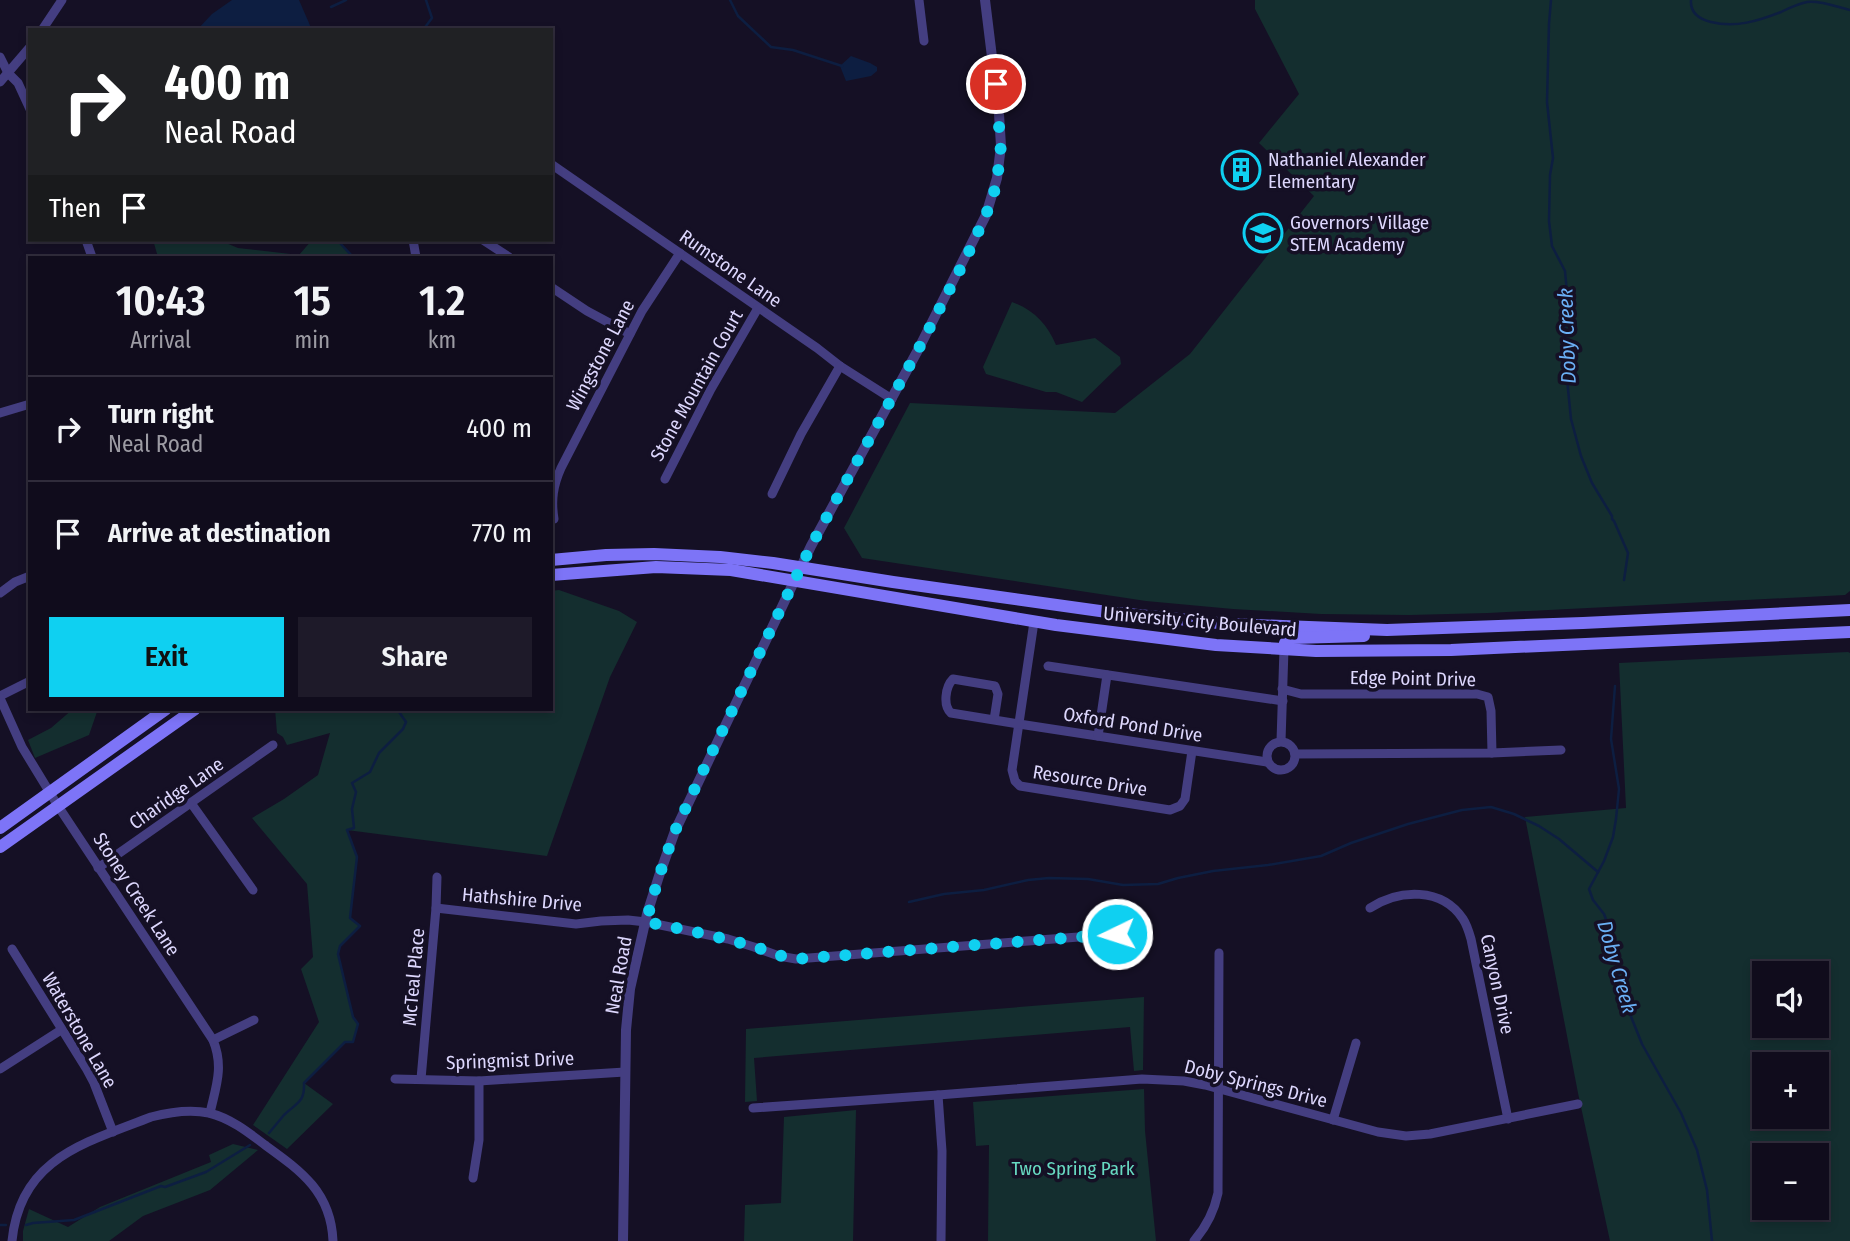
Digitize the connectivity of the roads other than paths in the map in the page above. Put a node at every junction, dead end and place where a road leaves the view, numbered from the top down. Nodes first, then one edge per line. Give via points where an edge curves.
1 (62, 0) edge
2 (919, 0) edge
3 (985, 0) edge
4 (43, 28) edge
5 (924, 41) dead end
6 (28, 49) edge
7 (0, 57) edge
8 (8, 73) junction
9 (0, 82) edge
10 (28, 105) edge
11 (553, 165) edge
12 (486, 242) edge
13 (680, 253) junction
14 (507, 256) edge
15 (553, 288) edge
16 (758, 308) junction
17 (630, 334) junction
18 (840, 366) junction
19 (892, 398) junction
20 (28, 405) edge
21 (0, 413) edge
22 (665, 479) dead end
23 (553, 492) edge
24 (772, 494) dead end
25 (553, 508) edge
26 (554, 519) dead end
27 (553, 560) edge
28 (801, 567) junction
29 (553, 575) edge
30 (28, 577) edge
31 (795, 581) junction
32 (0, 593) edge
33 (1850, 610) edge
34 (1034, 622) junction
35 (1387, 630) junction
36 (1850, 632) edge
37 (1284, 649) junction
38 (1048, 666) dead end
39 (1107, 675) junction
40 (28, 682) edge
41 (1282, 689) junction
42 (0, 697) edge
43 (1283, 701) junction
44 (163, 711) edge
45 (192, 711) edge
46 (994, 720) junction
47 (1019, 724) junction
48 (1098, 736) junction
49 (1281, 741) junction
50 (273, 745) dead end
51 (1561, 750) dead end
52 (1192, 751) junction
53 (1492, 753) junction
54 (1295, 754) junction
55 (1268, 762) junction
56 (50, 793) junction
57 (191, 803) junction
58 (58, 806) junction
59 (0, 828) edge
60 (0, 847) edge
61 (98, 867) junction
62 (436, 877) dead end
63 (253, 890) dead end
64 (436, 908) junction
65 (1370, 908) dead end
66 (646, 922) junction
67 (1117, 934) dead end
68 (12, 949) dead end
69 (1219, 953) dead end
70 (254, 1020) dead end
71 (61, 1030) junction
72 (213, 1040) junction
73 (1356, 1043) dead end
74 (0, 1069) edge
75 (625, 1072) junction
76 (395, 1079) dead end
77 (421, 1079) junction
78 (479, 1081) junction
79 (1219, 1088) junction
80 (938, 1096) junction
81 (1578, 1104) dead end
82 (753, 1108) dead end
83 (210, 1113) junction
84 (1508, 1119) junction
85 (1333, 1120) junction
86 (113, 1132) junction
87 (473, 1178) dead end
88 (12, 1241) edge
89 (333, 1241) edge
90 (623, 1241) edge
91 (941, 1241) edge
92 (1194, 1241) edge

1 - 4 street
2 - 5 street
3 - 19 street, Neal Road via 1000,135 995,189 966,258
6 - 8 street
7 - 8 street
8 - 9 street
8 - 10 street
11 - 13 street, Rumstone Lane
12 - 14 street
13 - 16 street, Rumstone Lane
13 - 17 street, Wingstone Lane
15 - 17 street
16 - 18 street, Rumstone Lane
16 - 22 street, Stone Mountain Court
17 - 23 street, Wingstone Lane
18 - 19 street, Rumstone Lane
18 - 24 street
19 - 28 street, Neal Road
20 - 21 street
25 - 26 street, Wingstone Lane
27 - 28 main road, University City Boulevard via 673,554
28 - 31 street, Neal Road
28 - 35 main road, University City Boulevard via 1172,619
29 - 31 main road, University City Boulevard via 678,568 731,570
30 - 32 street
31 - 34 main road, University City Boulevard
31 - 66 street, Neal Road via 675,831
33 - 35 main road, University City Boulevard
34 - 37 main road, University City Boulevard
34 - 47 street, Resource Drive
35 - 37 main road via 1375,636 1290,639
36 - 37 main road, University City Boulevard via 1451,650
37 - 41 street
38 - 39 street
39 - 43 street
39 - 48 street
40 - 42 street
41 - 43 street
41 - 53 street, Edge Point Drive via 1301,694 1488,697
42 - 56 street, Stoney Creek Lane via 22,747
43 - 49 street
44 - 56 main road
45 - 58 main road
46 - 46 street, Oxford Pond Drive via 995,686 953,679 949,683 947,711
46 - 47 street, Oxford Pond Drive
47 - 48 street, Oxford Pond Drive
47 - 52 street, Resource Drive via 1012,770 1015,781 1025,788 1170,810 1185,799
48 - 52 street, Oxford Pond Drive
49 - 54 street
49 - 55 street via 1270,746
50 - 57 street, Charidge Lane
51 - 53 street, Oxford Pond Drive
52 - 55 street, Oxford Pond Drive
53 - 54 street, Oxford Pond Drive
54 - 55 street, Oxford Pond Drive via 1286,769 1276,770
56 - 58 street, Stoney Creek Lane
56 - 59 main road
57 - 61 street, Charidge Lane
57 - 63 street
58 - 60 main road
58 - 61 street, Stoney Creek Lane
61 - 72 street, Stoney Creek Lane
62 - 64 street, McTeal Place
64 - 66 street, Hathshire Drive via 576,924
64 - 77 street, McTeal Place
65 - 84 street, Canyon Drive via 1395,896 1428,895 1444,900 1464,919
66 - 67 street, Hathshire Drive via 796,959
66 - 75 street, Neal Road via 630,989
68 - 71 street, Waterstone Lane
69 - 79 street
70 - 72 street
71 - 74 street
71 - 86 street, Waterstone Lane via 94,1083
72 - 83 street, Stoney Creek Lane via 219,1066
73 - 85 street
75 - 78 street, Springmist Drive
75 - 90 street, Neal Road
76 - 77 street, Springmist Drive
77 - 78 street, Springmist Drive
78 - 87 street via 479,1140
79 - 80 street, Doby Springs Drive via 1142,1079
79 - 85 street, Doby Springs Drive
79 - 92 street via 1218,1193 1213,1213
80 - 82 street, Doby Springs Drive
80 - 91 street
81 - 84 street, Doby Springs Drive
83 - 86 street via 163,1114
83 - 89 street via 247,1131 312,1183 325,1205
84 - 85 street, Doby Springs Drive via 1406,1136
86 - 88 street via 71,1150 46,1168 20,1205

